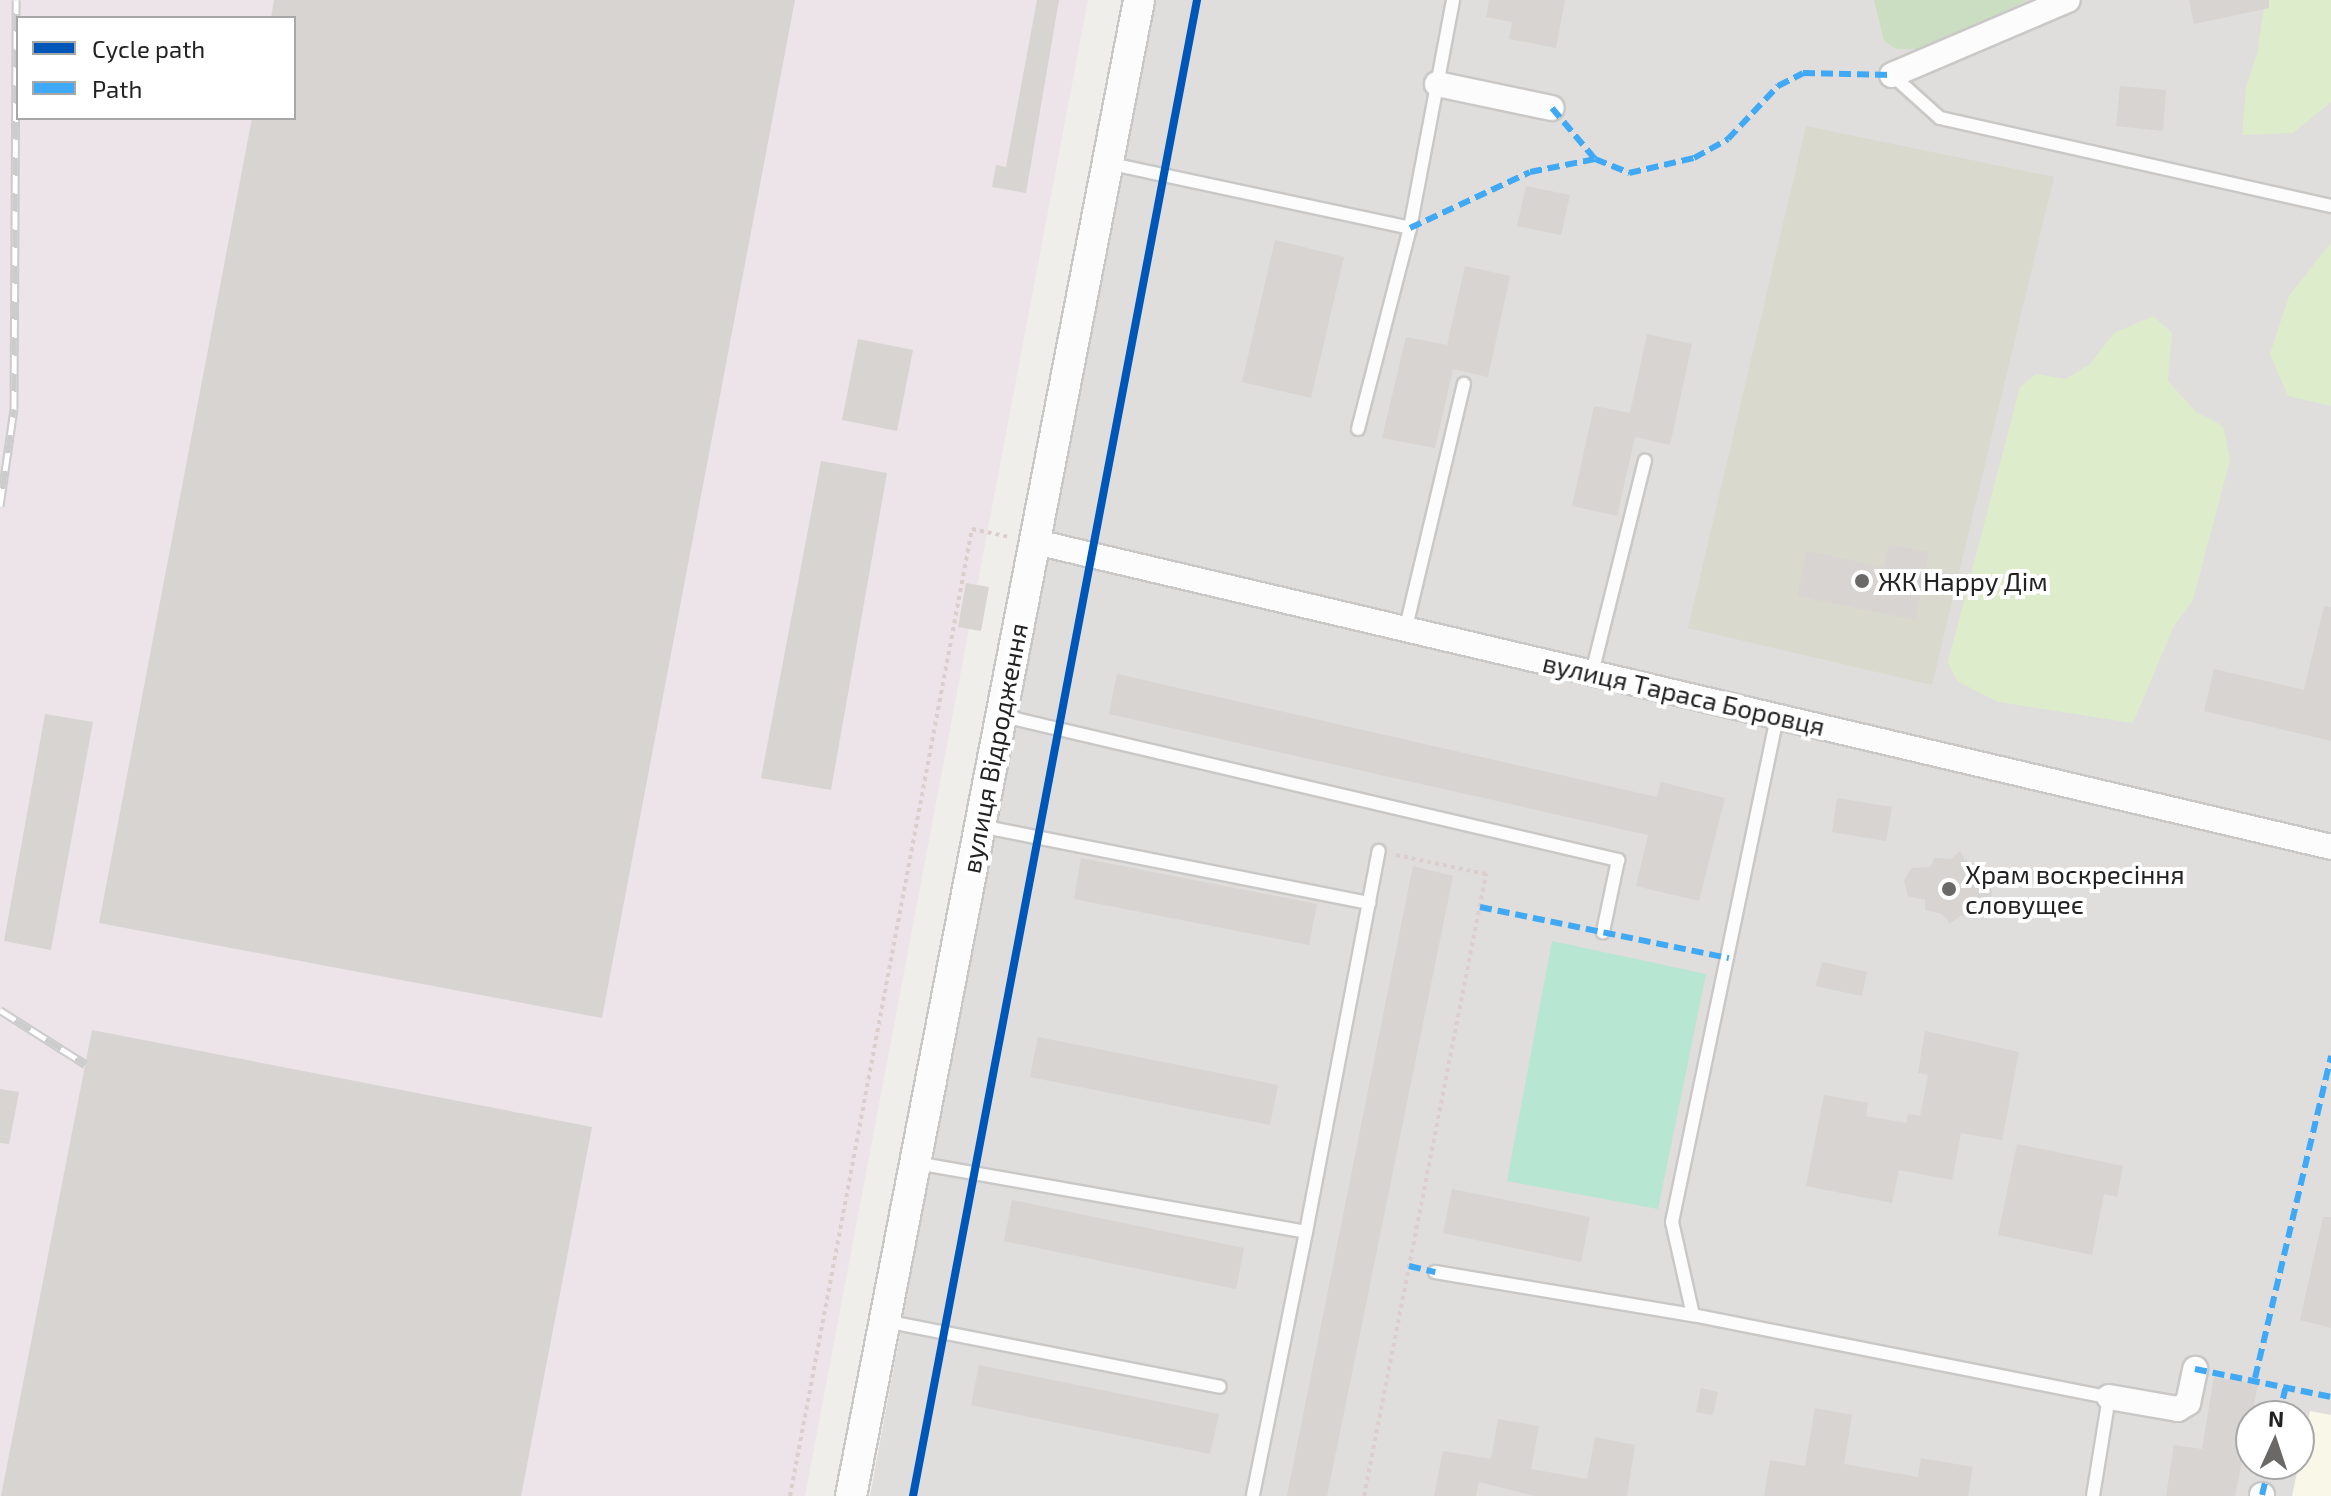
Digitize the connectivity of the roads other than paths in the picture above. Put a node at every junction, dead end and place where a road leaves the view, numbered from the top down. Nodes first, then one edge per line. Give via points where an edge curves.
1 (1139, 0) edge
2 (1453, 0) edge
3 (2068, 0) edge
4 (1892, 75) joint
5 (1437, 84) junction
6 (1552, 108) dead end
7 (1107, 163) junction
8 (2331, 206) edge
9 (1410, 228) junction
10 (1464, 384) dead end
11 (1358, 429) dead end
12 (1645, 461) dead end
13 (1036, 542) junction
14 (1406, 627) junction
15 (1592, 673) junction
16 (999, 715) junction
17 (1777, 717) junction
18 (978, 825) junction
19 (2331, 847) edge
20 (1379, 851) road end
21 (1369, 903) junction
22 (1603, 932) dead end
23 (916, 1163) junction
24 (1306, 1232) junction
25 (1435, 1272) dead end
26 (1693, 1315) junction
27 (885, 1321) junction
28 (2195, 1369) dead end
29 (1220, 1387) dead end
30 (2109, 1397) junction
31 (851, 1496) edge
32 (1253, 1496) edge
33 (2093, 1496) edge

1 - 7 street, вулиця Відродження
2 - 5 lane
3 - 4 street
4 - 8 lane via 1940,118
5 - 6 street
5 - 9 lane
7 - 9 lane
7 - 13 street, вулиця Відродження
9 - 11 lane
10 - 14 lane
12 - 15 lane
13 - 14 street, вулиця Тараса Боровця
13 - 16 street, вулиця Відродження
14 - 15 street, вулиця Тараса Боровця
15 - 17 street, вулиця Тараса Боровця
16 - 18 street, вулиця Відродження
16 - 22 lane via 1618,860
17 - 19 street, вулиця Тараса Боровця
17 - 26 lane via 1672,1222
18 - 21 lane
18 - 23 street, вулиця Відродження
20 - 21 lane
21 - 24 lane
23 - 24 lane
23 - 27 street, вулиця Відродження
24 - 32 lane
25 - 26 lane
26 - 30 lane
27 - 29 lane
27 - 31 street, вулиця Відродження
28 - 30 street via 2188,1403 2178,1409
30 - 33 lane

